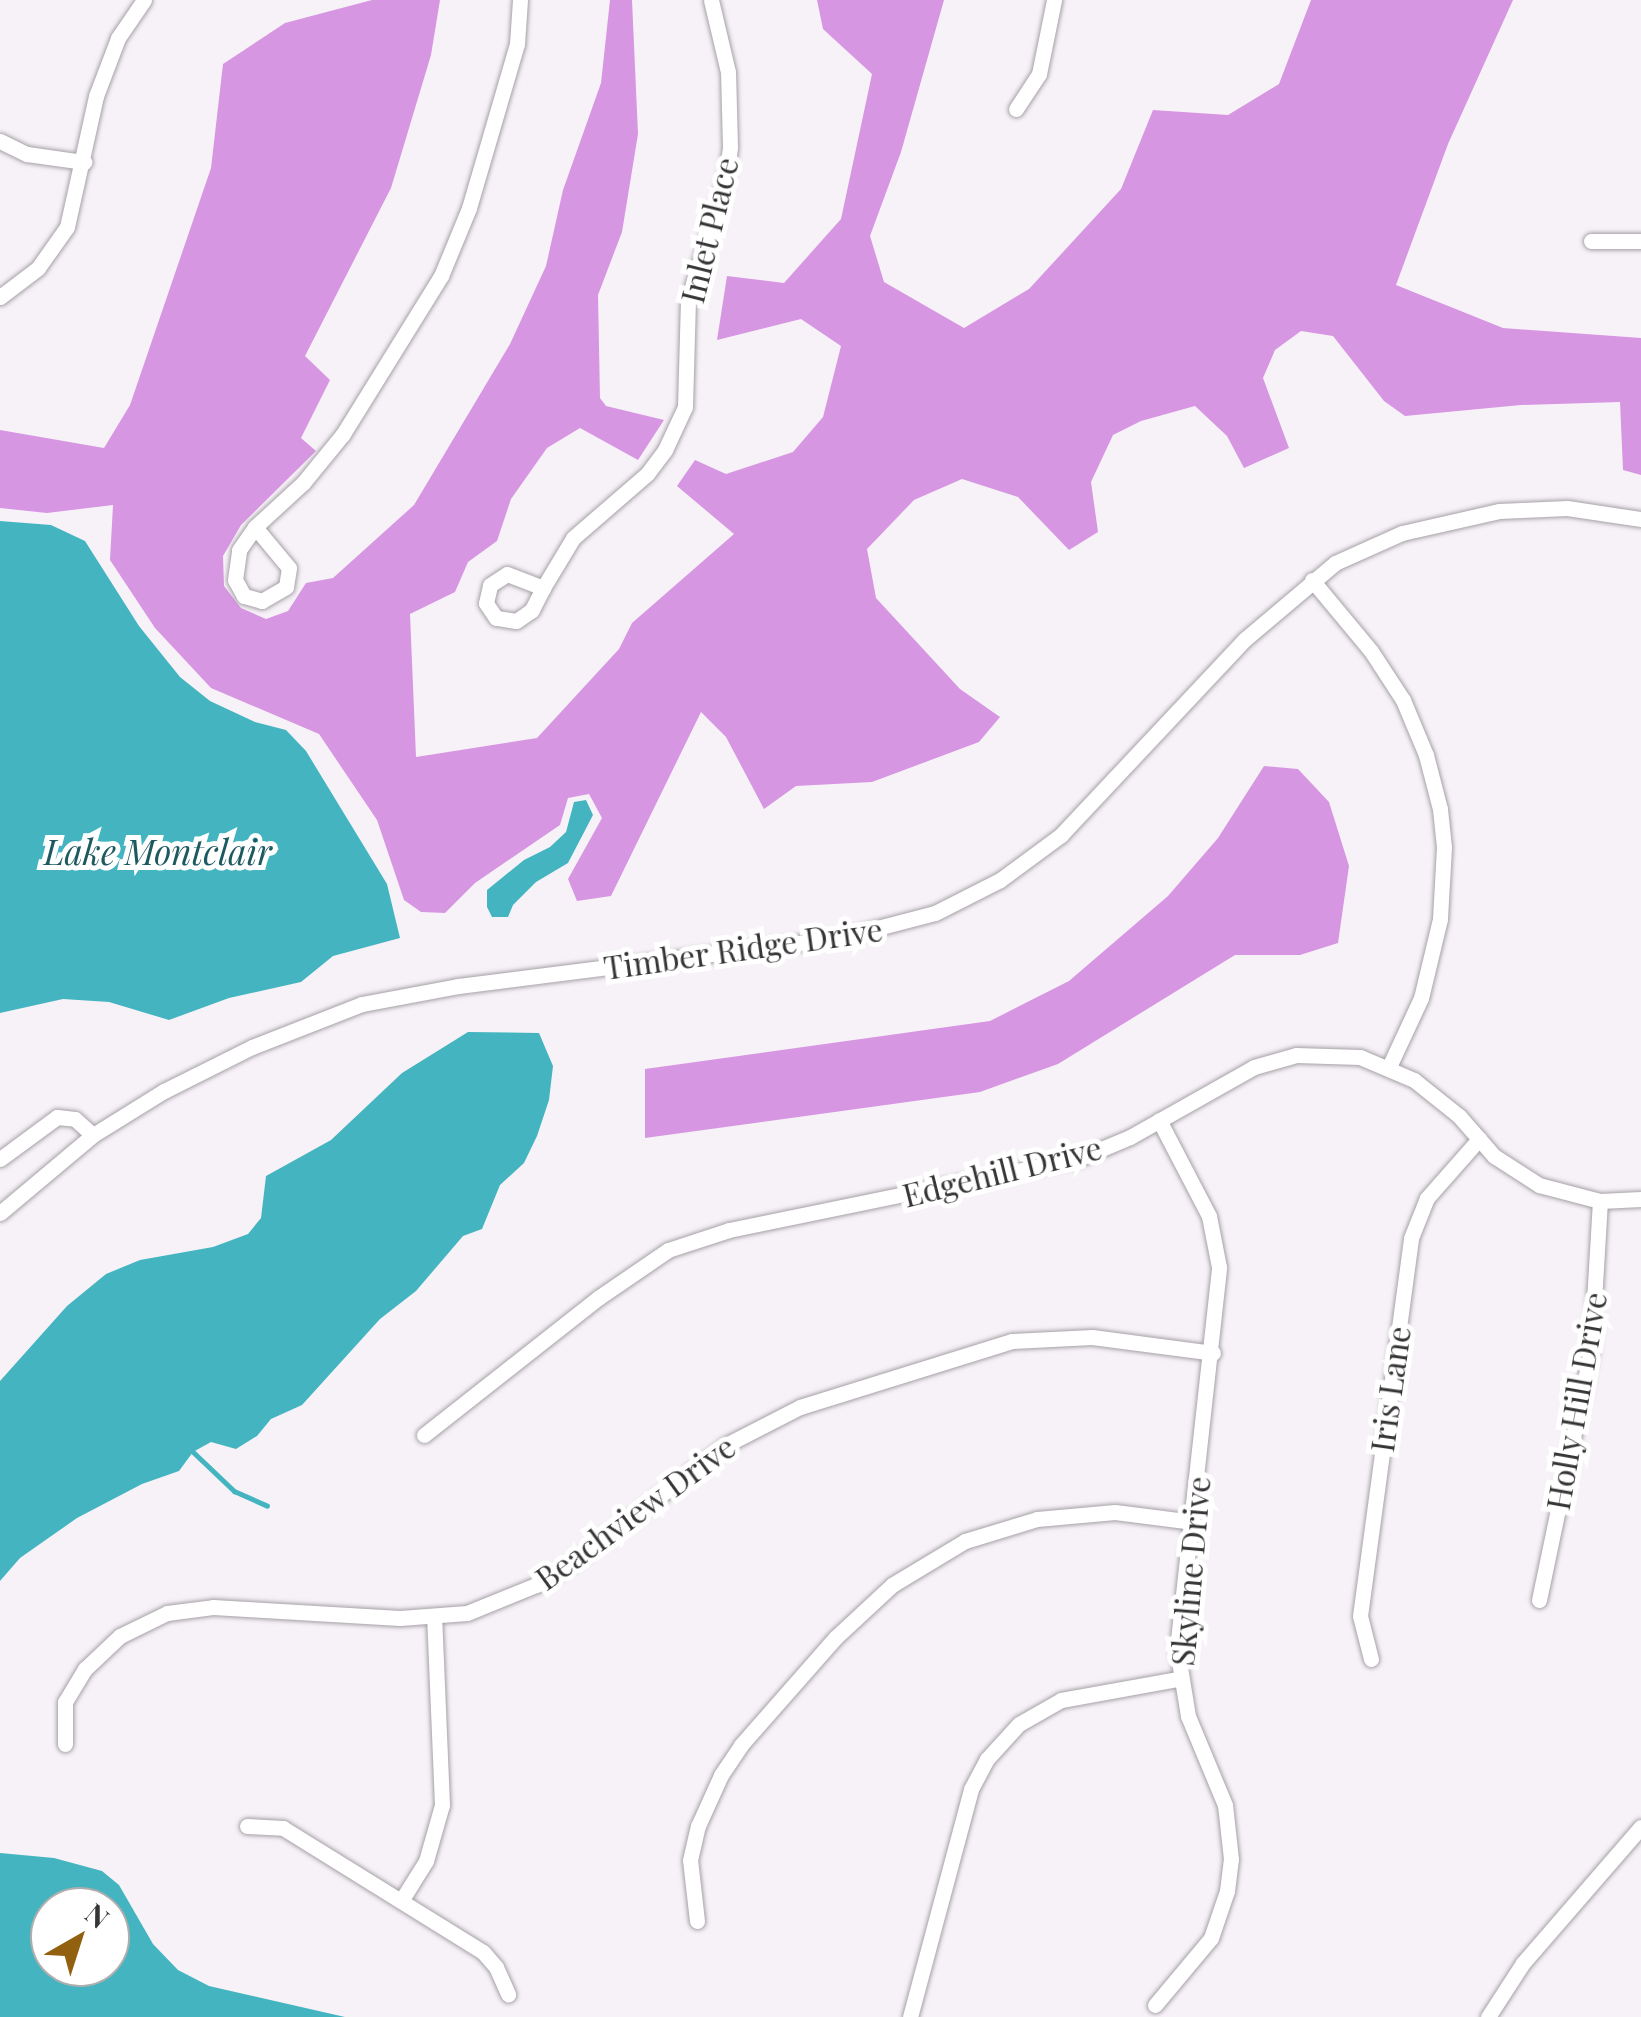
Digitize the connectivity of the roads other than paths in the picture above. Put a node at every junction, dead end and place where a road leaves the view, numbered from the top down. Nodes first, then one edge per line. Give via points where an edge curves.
1 (144, 0) edge
2 (520, 0) edge
3 (711, 0) edge
4 (1054, 0) edge
5 (1016, 109) dead end
6 (0, 142) edge
7 (84, 162) junction
8 (1590, 241) dead end
9 (1641, 241) edge
10 (0, 297) edge
11 (1641, 520) edge
12 (255, 528) junction
13 (1312, 580) junction
14 (543, 588) dead end
15 (1389, 1067) junction
16 (1159, 1120) junction
17 (93, 1135) junction
18 (1478, 1139) junction
19 (0, 1159) edge
20 (1641, 1199) edge
21 (1600, 1201) junction
22 (0, 1213) edge
23 (1213, 1352) junction
24 (424, 1435) dead end
25 (1193, 1522) junction
26 (1540, 1600) dead end
27 (434, 1617) junction
28 (1371, 1659) dead end
29 (1178, 1679) junction
30 (65, 1744) dead end
31 (246, 1826) dead end
32 (1641, 1828) edge
33 (401, 1901) junction
34 (697, 1921) dead end
35 (508, 1994) dead end
36 (1155, 2005) dead end
37 (910, 2017) edge
38 (1488, 2017) edge

1 - 7 street via 107,63
2 - 12 street via 517,44 469,208 441,276 343,434
3 - 14 street, Inlet Place via 728,72 730,147 688,301 685,407 653,465 573,538
4 - 5 street via 1039,74
6 - 7 street via 27,154
7 - 10 street via 55,248
8 - 9 street
11 - 13 street, Timber Ridge Drive via 1541,507 1457,518 1368,546
12 - 12 street via 239,550 235,580 244,596 262,602 286,587 289,568
13 - 15 street via 1403,700 1440,809 1440,919 1421,998
13 - 17 street, Timber Ridge Drive via 1244,640 1060,835 963,901 869,933 362,1004 252,1047
15 - 16 street, Edgehill Drive via 1340,1054 1296,1054 1254,1067
15 - 18 street, Edgehill Drive via 1438,1097
16 - 23 street, Skyline Drive via 1202,1197 1216,1241 1220,1287
16 - 24 street, Edgehill Drive via 1080,1158 729,1230 668,1250
17 - 19 street via 75,1118 57,1117
17 - 22 street, Timber Ridge Drive
18 - 21 street, Edgehill Drive via 1540,1186
18 - 28 street, Iris Lane via 1440,1178 1411,1238 1362,1602 1362,1635
20 - 21 street, Edgehill Drive
21 - 26 street, Holly Hill Drive via 1591,1352
23 - 25 street, Skyline Drive
23 - 27 street, Beachview Drive via 1092,1337 1012,1341 800,1407 726,1445 536,1585 467,1613
25 - 29 street, Skyline Drive
25 - 34 street via 1115,1512 1037,1520 965,1541 892,1585 834,1638 721,1775 690,1860
27 - 30 street, Beachview Drive via 214,1607 168,1613 120,1636 85,1669 65,1702
27 - 33 street via 442,1805 426,1861
29 - 36 street, Skyline Drive via 1225,1805 1231,1859 1211,1938
29 - 37 street via 1061,1700 1019,1724 994,1750 971,1789
31 - 33 street via 283,1828
32 - 38 street via 1523,1963
33 - 35 street via 483,1952

